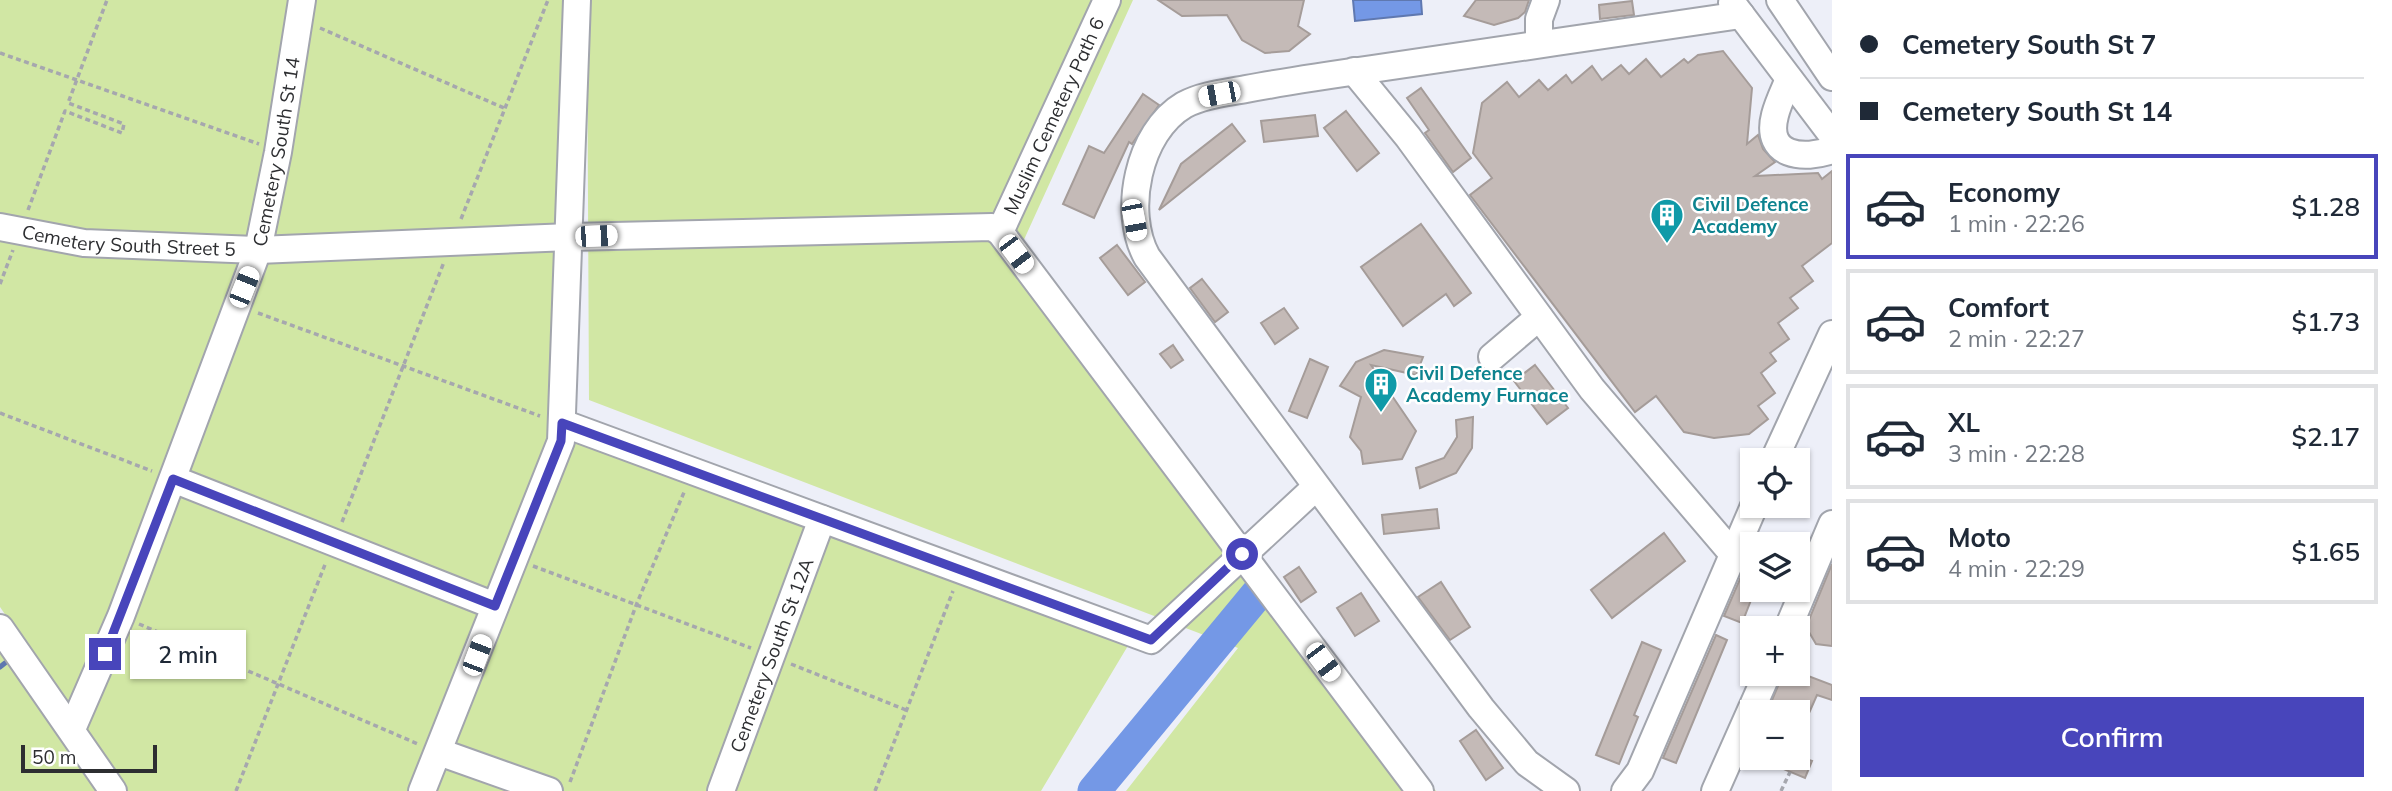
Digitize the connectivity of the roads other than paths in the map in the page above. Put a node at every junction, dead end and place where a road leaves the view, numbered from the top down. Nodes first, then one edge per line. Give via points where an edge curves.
1 (577, 0) edge
2 (1107, 0) edge
3 (1546, 0) edge
4 (1780, 0) edge
5 (1735, 8) edge
6 (300, 10) edge
7 (1539, 43) junction
8 (1354, 71) junction
9 (1832, 77) edge
10 (1789, 79) junction
11 (1823, 106) edge
12 (1832, 135) edge
13 (1832, 150) edge
14 (10, 230) edge
15 (1000, 232) junction
16 (570, 237) junction
17 (258, 250) junction
18 (1539, 317) junction
19 (1832, 334) edge
20 (1492, 358) dead end
21 (562, 423) junction
22 (1780, 448) edge
23 (173, 479) junction
24 (1315, 487) junction
25 (1748, 518) edge
26 (822, 519) junction
27 (1832, 524) edge
28 (1242, 554) junction
29 (1732, 554) junction
30 (495, 606) junction
31 (1793, 616) edge
32 (0, 628) edge
33 (1762, 686) edge
34 (72, 729) junction
35 (439, 752) junction
36 (113, 791) edge
37 (422, 791) edge
38 (549, 791) edge
39 (721, 791) edge
40 (1420, 791) edge
41 (1566, 791) edge
42 (1625, 791) edge
43 (1716, 791) edge

1 - 16 lane
2 - 15 lane, Muslim Cemetery Path 6
3 - 7 lane via 1539,19
4 - 9 lane
5 - 7 lane
5 - 10 lane
6 - 17 lane, Cemetery South St 14
7 - 8 lane
8 - 18 lane
8 - 24 lane via 1186,104 1162,124 1150,144 1136,194 1134,220 1147,257
10 - 11 lane
10 - 13 lane via 1774,117 1774,132 1782,148 1797,157
11 - 12 lane
14 - 17 lane, Cemetery South Street 5 via 119,246
15 - 16 lane, Cemetery South Street 5 via 992,227
15 - 28 lane
16 - 17 lane, Cemetery South Street 5
16 - 21 lane
17 - 23 lane, Cemetery South St 14
18 - 20 lane
18 - 29 lane via 1592,389
19 - 22 lane
21 - 26 lane
21 - 30 lane via 561,441
23 - 30 lane
23 - 34 lane, Cemetery South St 14
24 - 28 lane
24 - 41 lane via 1481,708 1527,763
25 - 29 lane
26 - 28 lane via 1151,640
26 - 39 lane, Cemetery South St 12A
27 - 31 lane
28 - 40 lane
29 - 42 lane via 1640,771
30 - 35 lane
32 - 34 lane
33 - 43 lane
34 - 36 lane
35 - 37 lane
35 - 38 lane

